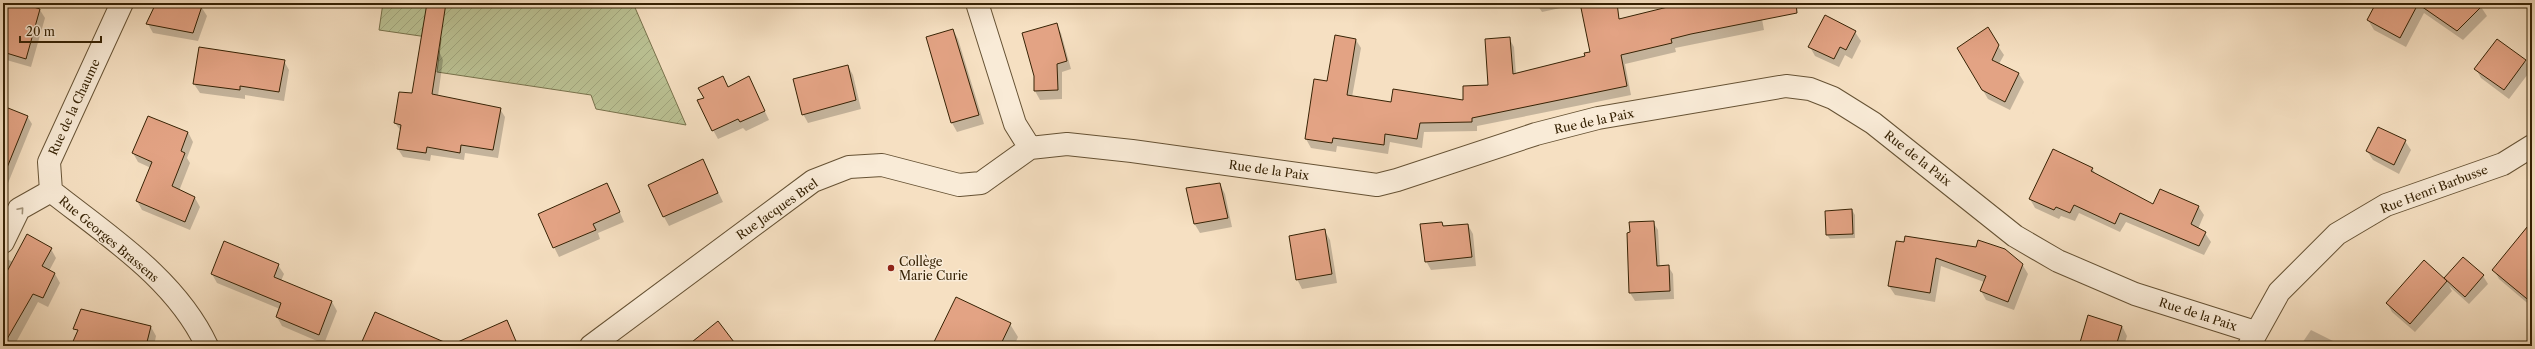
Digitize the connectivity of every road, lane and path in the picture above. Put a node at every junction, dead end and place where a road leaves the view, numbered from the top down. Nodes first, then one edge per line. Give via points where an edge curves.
1 (122, 3) edge
2 (977, 3) edge
3 (2532, 146) edge
4 (1030, 148) junction
5 (51, 191) junction
6 (3, 242) edge
7 (2252, 339) edge
8 (207, 346) edge
9 (591, 346) edge

1 - 5 street, Rue de la Chaume via 49,162
2 - 4 street via 1015,124
3 - 7 street, Rue Henri Barbusse via 2503,164 2386,205 2337,234 2279,292
4 - 7 street, Rue de la Paix via 1067,144 1377,185 1536,134 1598,118 1786,86 1810,89 1833,98 1873,123 2015,236 2058,261
4 - 9 street, Rue Jacques Brel via 981,183 959,185 876,165 849,167 813,181
6 -> 5 street via 19,209
5 - 8 street, Rue Georges Brassens via 152,272 196,322

